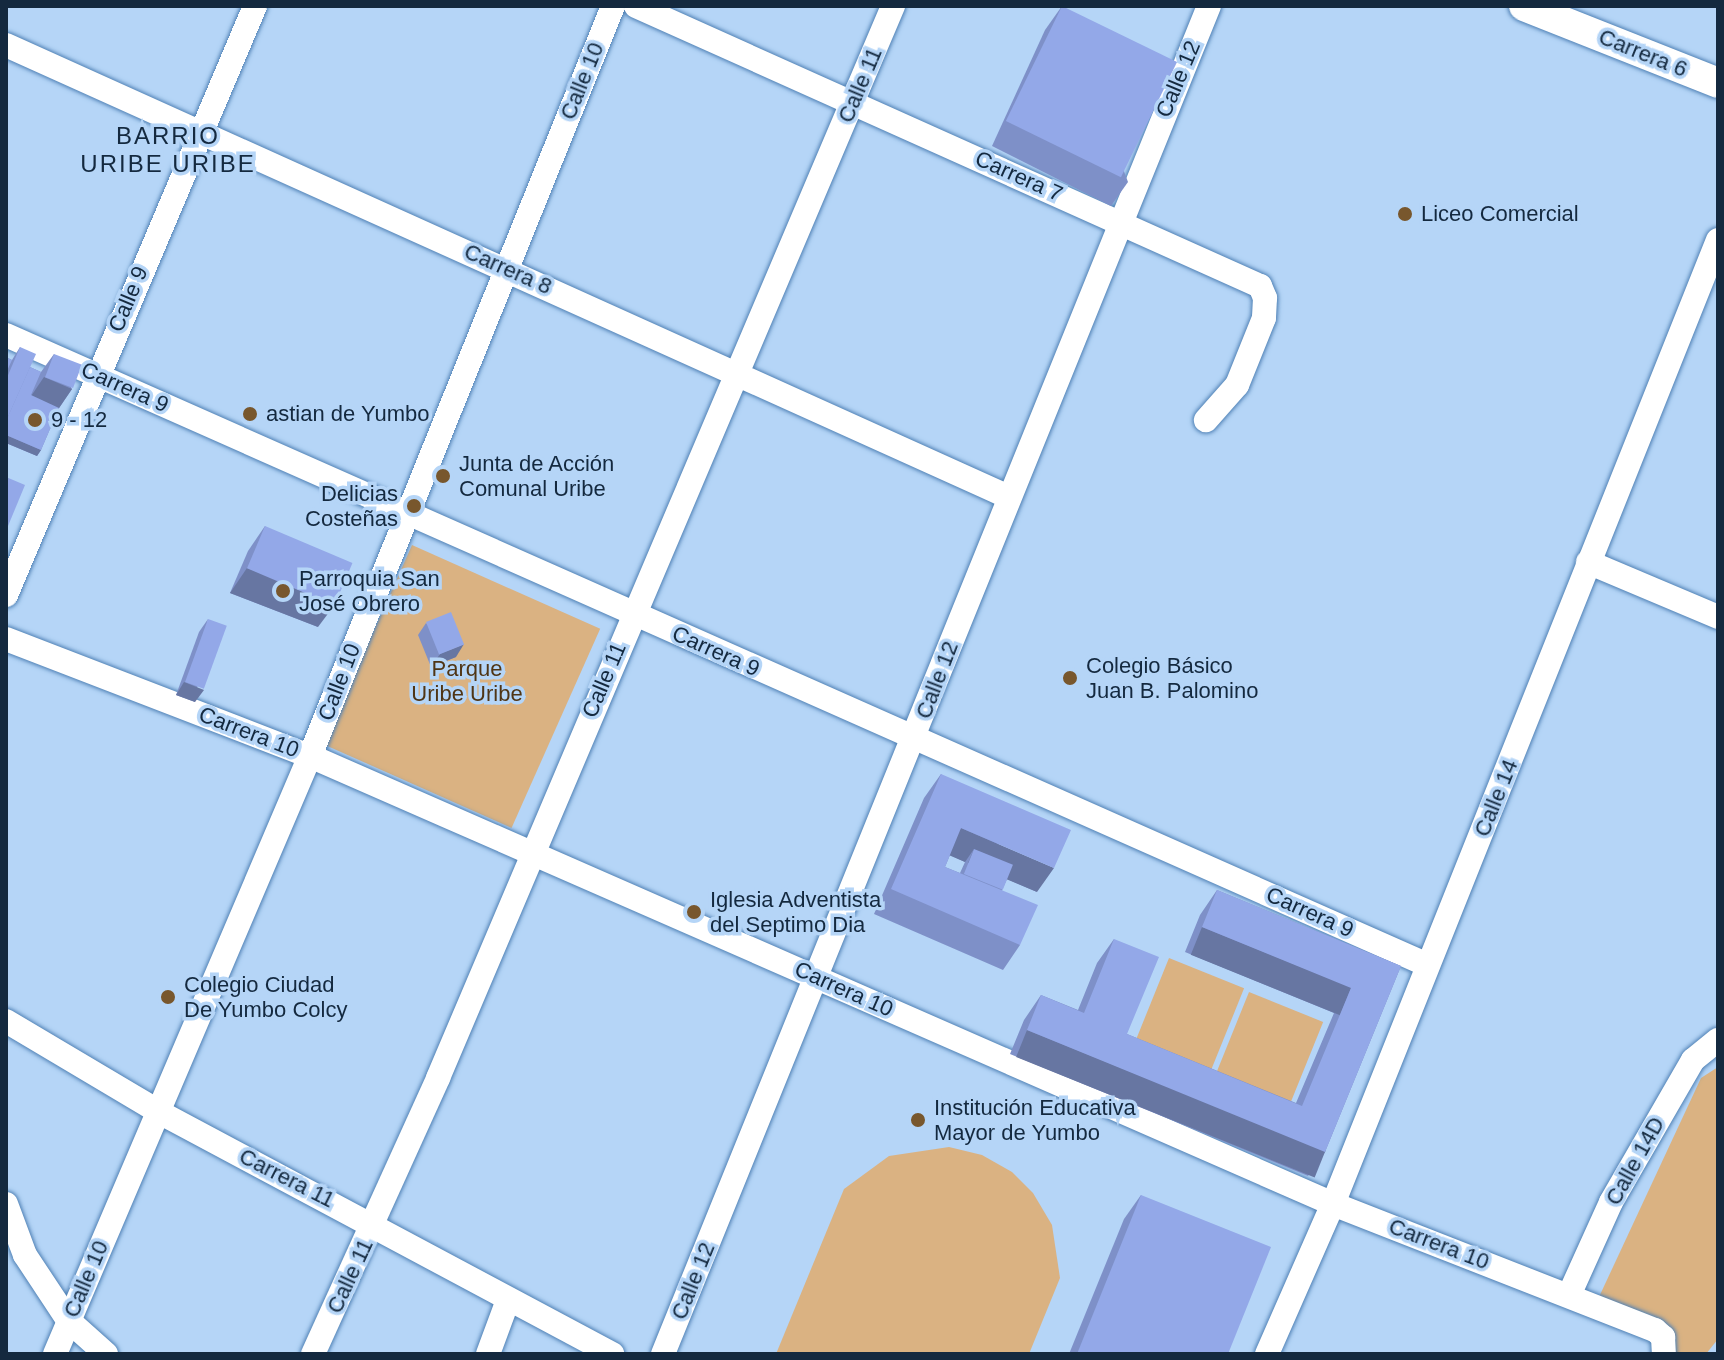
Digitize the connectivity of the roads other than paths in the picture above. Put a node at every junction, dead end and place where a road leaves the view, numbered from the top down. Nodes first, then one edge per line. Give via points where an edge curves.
1 (255, 6) edge
2 (613, 6) edge
3 (636, 6) edge
4 (893, 6) edge
5 (1209, 6) edge
6 (1524, 6) edge
7 (6, 45) edge
8 (1718, 83) edge
9 (853, 103) junction
10 (199, 131) junction
11 (1120, 220) junction
12 (1718, 240) edge
13 (506, 267) junction
14 (6, 335) edge
15 (97, 374) junction
16 (740, 374) junction
17 (1206, 420) dead end
18 (1009, 497) junction
19 (404, 515) junction
20 (1588, 562) junction
21 (6, 595) edge
22 (632, 615) junction
23 (1718, 617) edge
24 (6, 639) edge
25 (914, 738) junction
26 (310, 756) junction
27 (531, 851) junction
28 (1428, 965) junction
29 (817, 977) junction
30 (6, 1021) edge
31 (1718, 1040) edge
32 (159, 1112) junction
33 (6, 1204) edge
34 (1333, 1204) junction
35 (375, 1223) junction
36 (15, 1255) edge
37 (1570, 1293) junction
38 (508, 1300) junction
39 (68, 1320) junction
40 (598, 1351) edge
41 (55, 1354) edge
42 (106, 1354) edge
43 (313, 1354) edge
44 (488, 1354) edge
45 (663, 1354) edge
46 (1267, 1354) edge
47 (1664, 1354) edge

1 - 10 street, Calle 9
2 - 13 street, Calle 10
3 - 9 street, Carrera 7
4 - 9 street, Calle 11
5 - 11 street, Calle 12
6 - 8 street, Carrera 6
7 - 10 street, Carrera 8
9 - 11 street, Carrera 7
9 - 16 street, Calle 11
10 - 13 street, Carrera 8
10 - 15 street, Calle 9
11 - 17 street, Carrera 7 via 1248,279 1265,298 1264,318 1237,385
11 - 18 street, Calle 12
12 - 20 street, Calle 14
13 - 16 street, Carrera 8
13 - 19 street, Calle 10
14 - 15 street, Carrera 9
15 - 19 street, Carrera 9
15 - 21 street, Calle 9
16 - 18 street, Carrera 8
16 - 22 street, Calle 11
18 - 25 street, Calle 12
19 - 22 street, Carrera 9
19 - 26 street, Calle 10
20 - 23 street
20 - 28 street, Calle 14
22 - 25 street, Carrera 9
22 - 27 street, Calle 11
24 - 26 street, Carrera 10
25 - 28 street, Carrera 9
25 - 29 street, Calle 12
26 - 27 street, Carrera 10
26 - 32 street, Calle 10
27 - 29 street, Carrera 10
27 - 35 street, Calle 11
28 - 34 street, Calle 14
29 - 34 street, Carrera 10
29 - 45 street, Calle 12
30 - 32 street, Carrera 11
31 - 37 street, Calle 14D via 1686,1072 1611,1202
32 - 35 street, Carrera 11
32 - 39 street, Calle 10
33 - 36 street
34 - 37 street, Carrera 10
34 - 46 street, Calle 14
35 - 38 street, Carrera 11
35 - 43 street, Calle 11
36 - 39 street
37 - 47 street, Carrera 10 via 1660,1332
38 - 40 street, Carrera 11
38 - 44 street
39 - 41 street, Calle 10
39 - 42 street

